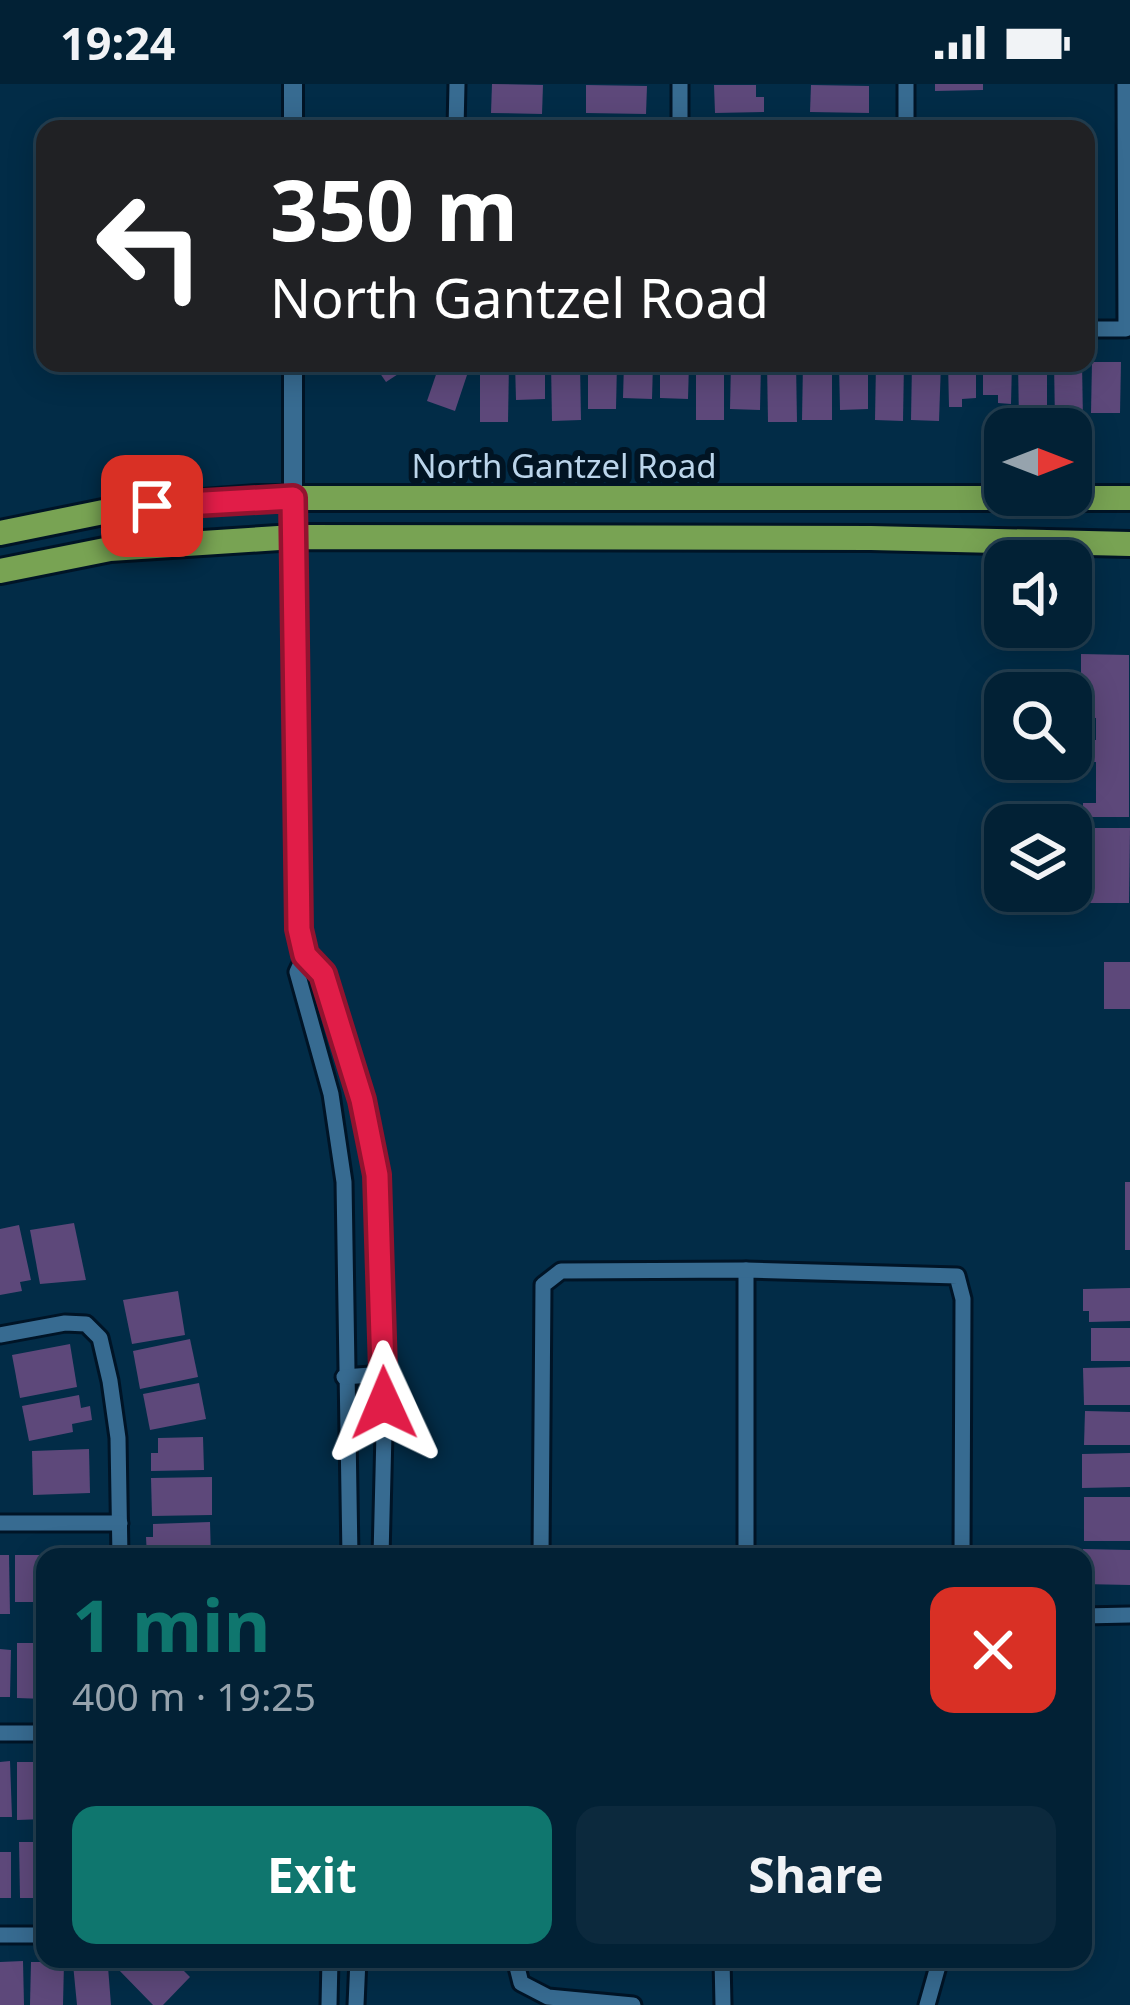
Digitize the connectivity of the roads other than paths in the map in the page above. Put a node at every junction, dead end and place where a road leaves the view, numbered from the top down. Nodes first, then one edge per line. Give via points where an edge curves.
1 (293, 84) edge
2 (457, 84) edge
3 (680, 84) edge
4 (906, 84) edge
5 (1126, 84) edge
6 (293, 120) edge
7 (456, 120) edge
8 (680, 120) edge
9 (906, 120) edge
10 (1128, 151) edge
11 (1095, 329) edge
12 (293, 372) edge
13 (1130, 498) edge
14 (293, 518) junction
15 (0, 533) edge
16 (1130, 544) edge
17 (0, 571) edge
18 (305, 955) junction
19 (746, 1270) junction
20 (0, 1335) edge
21 (384, 1375) junction
22 (344, 1377) junction
23 (0, 1523) edge
24 (120, 1523) junction
25 (120, 1548) edge
26 (350, 1548) edge
27 (381, 1548) edge
28 (541, 1548) edge
29 (746, 1548) edge
30 (962, 1548) edge
31 (1130, 1615) edge
32 (1092, 1616) edge
33 (0, 1733) edge
34 (36, 1733) edge
35 (0, 1935) edge
36 (36, 1935) edge
37 (330, 1968) edge
38 (358, 1968) edge
39 (517, 1968) edge
40 (722, 1968) edge
41 (937, 1968) edge
42 (329, 2005) edge
43 (356, 2005) edge
44 (634, 2005) edge
45 (723, 2005) edge
46 (927, 2005) edge

1 - 6 street
2 - 7 street
3 - 8 street
4 - 9 street
5 - 10 street
10 - 11 street via 1126,329
12 - 14 street
13 - 14 main road, North Gantzel Road
14 - 15 main road, North Gantzel Road via 123,508
14 - 16 main road, North Gantzel Road
14 - 17 main road, North Gantzel Road
14 - 18 street via 297,892
18 - 21 street via 323,974 370,1133 381,1216
18 - 22 street via 298,972 332,1094 344,1182
19 - 28 street via 562,1271 543,1285
19 - 29 street
19 - 30 street via 957,1276
20 - 24 street via 86,1324 100,1338 118,1438
21 - 22 street
21 - 27 street
22 - 26 street
23 - 24 street
24 - 25 street
31 - 32 street
33 - 34 street
35 - 36 street
37 - 42 street
38 - 43 street
39 - 44 street via 521,1983 548,1997
40 - 45 street
41 - 46 street

